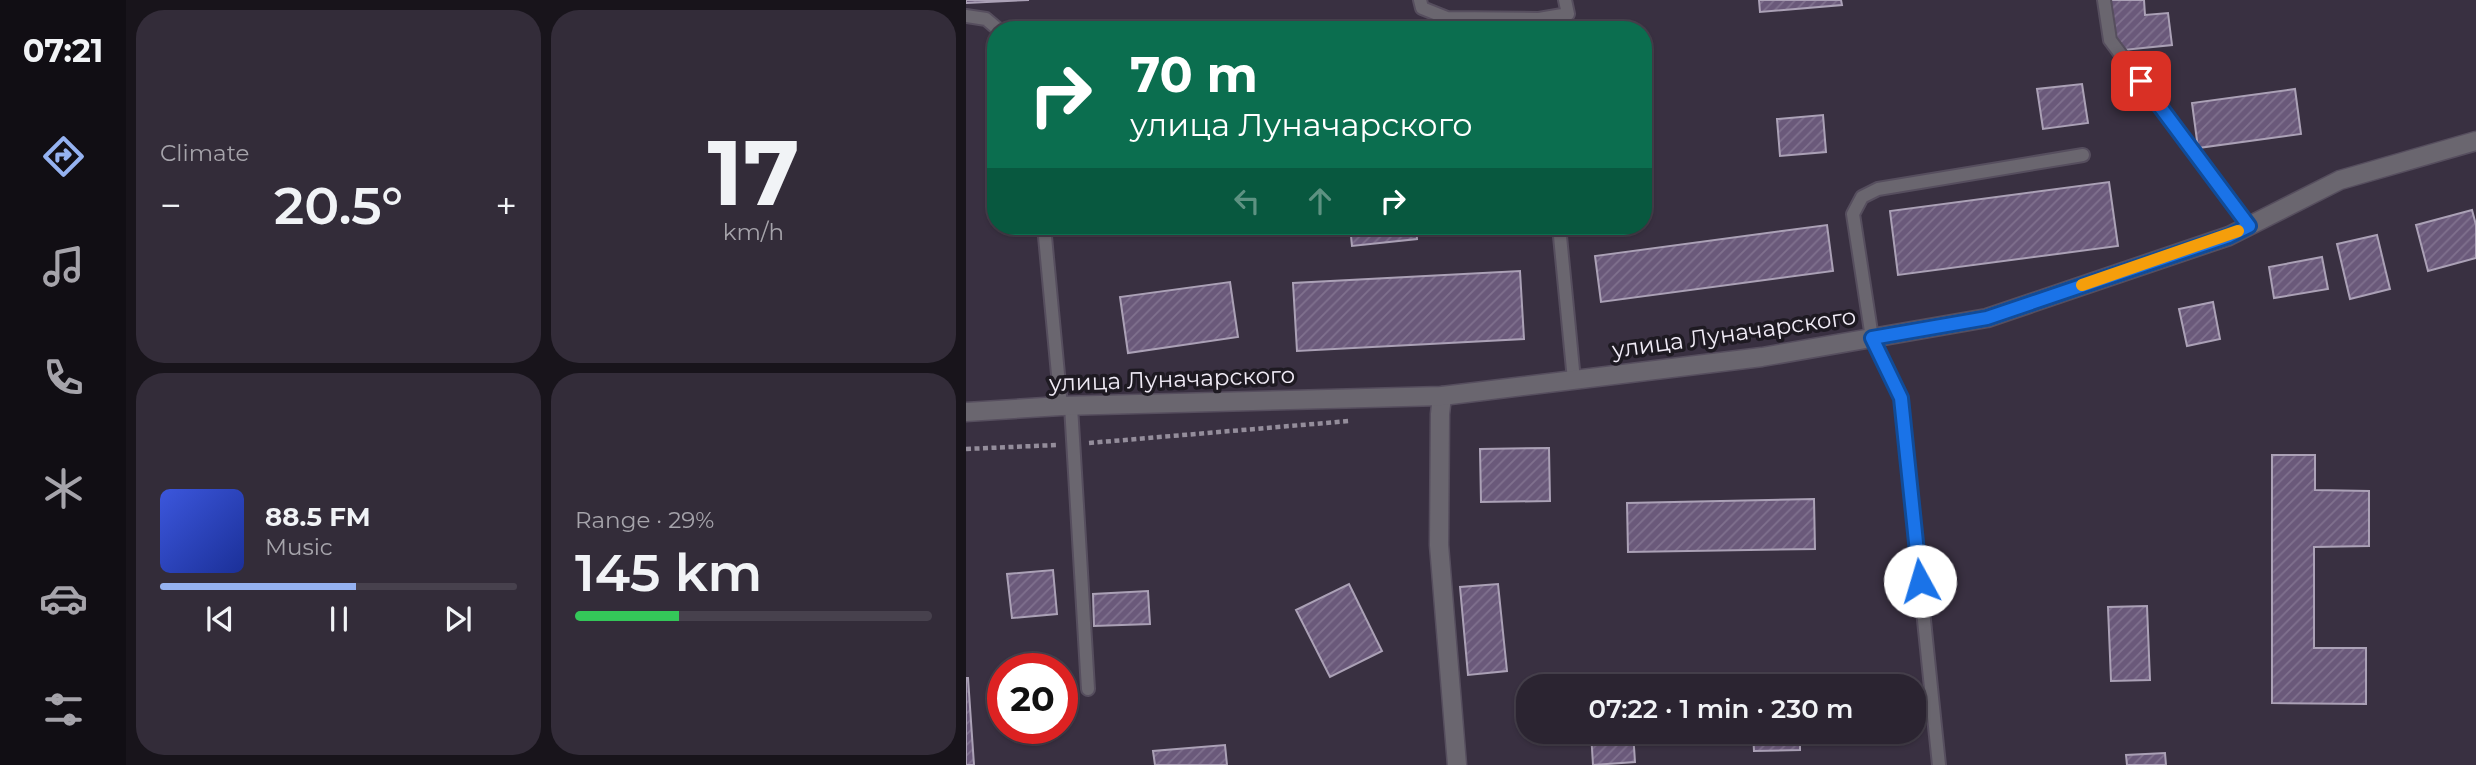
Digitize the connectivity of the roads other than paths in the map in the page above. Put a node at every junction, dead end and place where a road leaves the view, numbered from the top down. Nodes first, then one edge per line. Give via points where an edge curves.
1 (1420, 0) edge
2 (1566, 0) edge
3 (2104, 0) edge
4 (966, 16) edge
5 (988, 21) edge
6 (1494, 21) edge
7 (1548, 21) edge
8 (2476, 141) edge
9 (2083, 155) dead end
10 (2249, 226) junction
11 (1045, 235) edge
12 (1560, 235) edge
13 (1872, 338) junction
14 (1574, 380) junction
15 (1442, 396) junction
16 (1066, 406) junction
17 (966, 412) edge
18 (1088, 689) dead end
19 (1457, 765) edge
20 (1939, 765) edge

1 - 6 lane via 1422,8 1447,18
2 - 7 lane via 1568,14
3 - 10 lane via 2110,40
4 - 5 lane
8 - 10 street, улица Луначарского via 2340,180
9 - 13 lane via 1878,189 1862,197 1853,214
10 - 13 street, улица Луначарского via 1987,318
11 - 16 lane
12 - 14 lane
13 - 14 street, улица Луначарского
13 - 20 lane via 1901,398
14 - 15 street, улица Луначарского
15 - 16 street, улица Луначарского
15 - 19 street via 1439,545
16 - 17 street, улица Луначарского
16 - 18 lane via 1073,444

